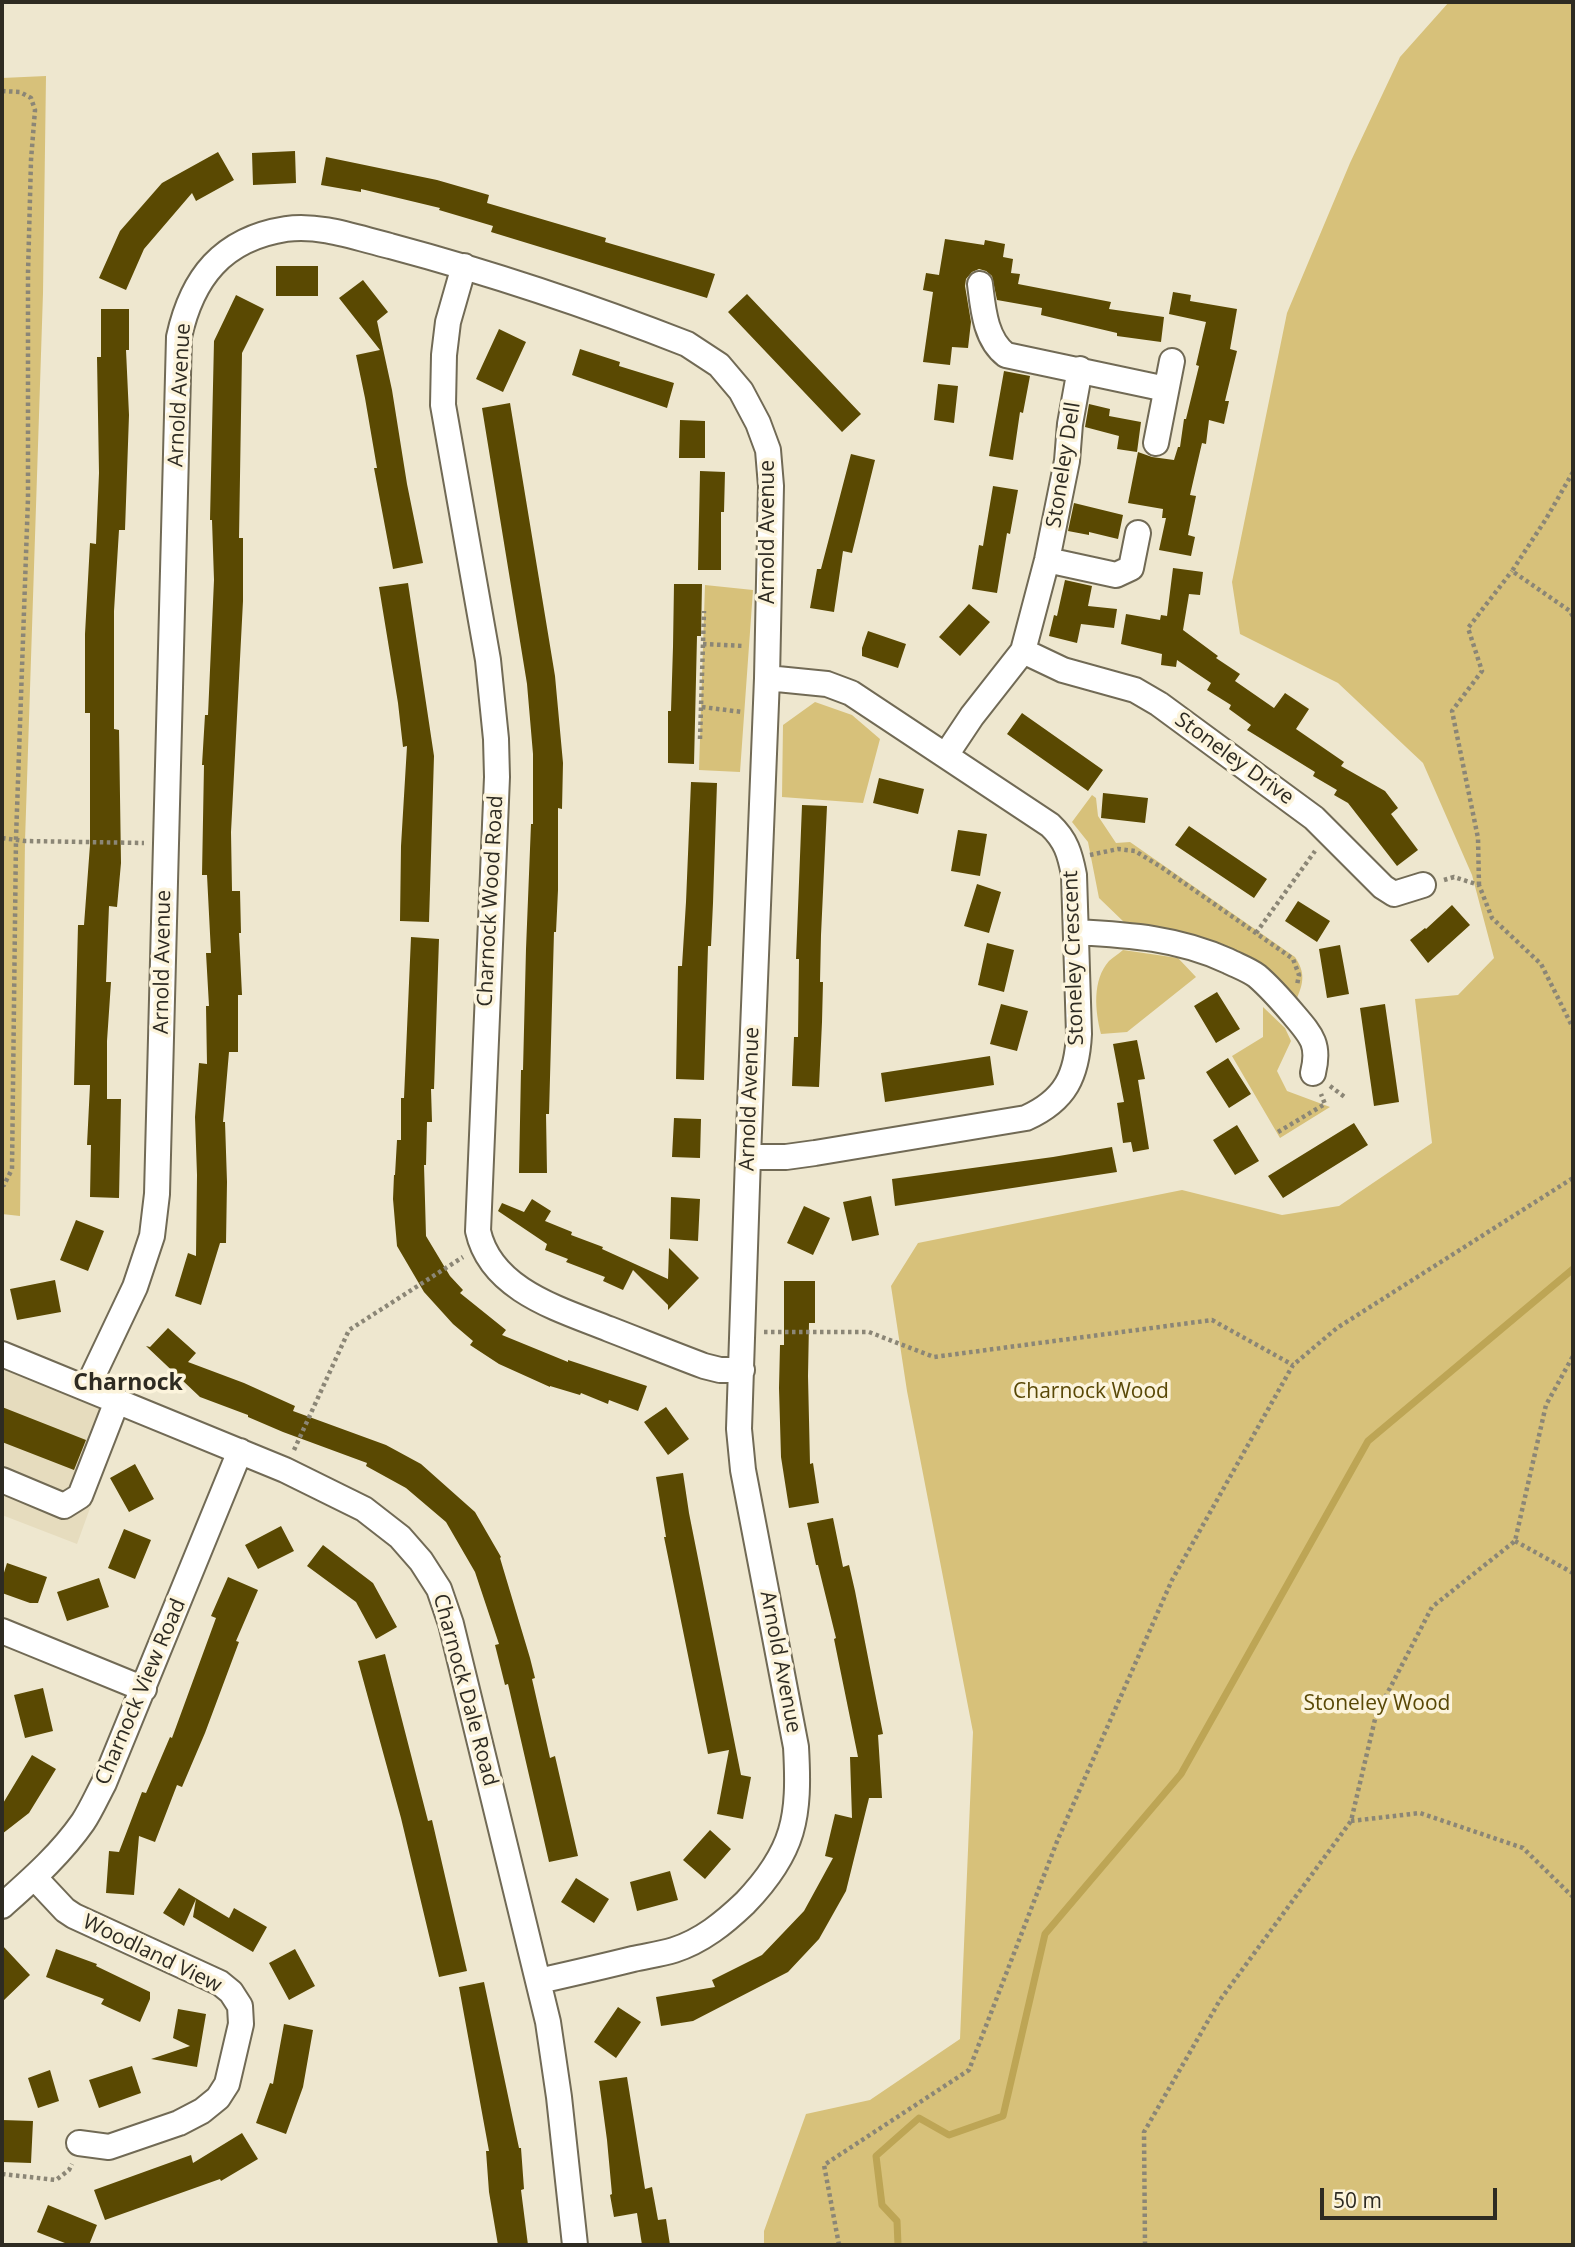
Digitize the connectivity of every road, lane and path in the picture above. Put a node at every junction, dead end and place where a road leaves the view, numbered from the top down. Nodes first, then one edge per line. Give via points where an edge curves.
1 (2, 91) edge
2 (464, 266) junction
3 (980, 284) dead end
4 (1172, 361) dead end
5 (1080, 369) junction
6 (1166, 389) junction
7 (1156, 443) dead end
8 (1573, 472) edge
9 (1138, 533) dead end
10 (1047, 560) junction
11 (1511, 570) junction
12 (704, 611) dead end
13 (1573, 617) edge
14 (703, 644) junction
15 (767, 647) junction
16 (1023, 651) junction
17 (767, 678) junction
18 (702, 707) junction
19 (765, 714) junction
20 (700, 739) dead end
21 (946, 755) junction
22 (1328, 832) junction
23 (2, 838) edge
24 (16, 838) junction
25 (166, 843) junction
26 (1071, 859) junction
27 (1423, 885) joint
28 (1479, 885) junction
29 (1076, 932) junction
30 (1256, 933) junction
31 (1282, 1001) junction
32 (1573, 1028) edge
33 (1313, 1073) joint
34 (1278, 1132) dead end
35 (748, 1157) junction
36 (1573, 1178) edge
37 (2, 1185) edge
38 (481, 1246) junction
39 (742, 1332) junction
40 (2, 1354) edge
41 (1573, 1356) edge
42 (1293, 1365) junction
43 (742, 1370) junction
44 (87, 1388) junction
45 (117, 1401) junction
46 (240, 1451) junction
47 (285, 1470) junction
48 (2, 1480) edge
49 (1515, 1541) junction
50 (1573, 1573) edge
51 (2, 1631) edge
52 (144, 1689) junction
53 (1351, 1821) junction
54 (35, 1878) junction
55 (1573, 1897) edge
56 (2, 1906) edge
57 (539, 1981) junction
58 (79, 2143) joint
59 (2, 2174) edge
60 (575, 2245) edge
61 (839, 2245) edge
62 (1145, 2245) edge

1 - 24 path via 31,98 35,110
2 - 15 street, Arnold Avenue via 687,344 719,365 741,391 768,450
2 - 25 street, Arnold Avenue via 347,235 287,229 234,246 198,284 179,337
2 - 38 street, Charnock Wood Road via 448,322 443,405 488,660 497,777 478,1231
3 - 5 street via 992,339 1006,355
4 - 6 street
5 - 6 street
5 - 10 street, Stoneley Dell
6 - 7 street
8 - 11 path
9 - 10 street via 1125,573
10 - 16 street, Stoneley Dell
11 - 13 path
11 - 28 path via 1468,628 1482,671 1452,711 1478,838
12 - 14 path
14 - 15 path
14 - 18 path
15 - 17 street, Arnold Avenue
16 - 21 street, Stoneley Dell
16 - 22 street, Stoneley Drive via 1159,704
17 - 19 street, Arnold Avenue
17 - 21 street, Stoneley Crescent via 827,684 851,693
18 - 19 path
18 - 20 path
19 - 35 street, Arnold Avenue
21 - 26 street, Stoneley Crescent via 1050,825 1062,836
22 - 27 street, Stoneley Drive via 1394,894
22 - 30 path
23 - 24 path
24 - 25 path
24 - 37 path via 12,1170
25 - 44 street, Arnold Avenue via 157,1194 152,1236 135,1287
26 - 29 street, Stoneley Crescent
26 - 30 path via 1118,849 1135,851
27 - 28 path via 1454,877
28 - 32 path via 1492,918 1541,964
29 - 31 street via 1183,944 1255,974
29 - 35 street, Stoneley Crescent via 1078,1055 1067,1086 1045,1110 1026,1118 815,1153
30 - 31 path via 1293,959 1299,975 1297,986
31 - 33 street via 1309,1033 1317,1056
33 - 34 path via 1325,1104
35 - 39 street, Arnold Avenue
36 - 42 path via 1337,1328
38 - 43 street via 506,1278 542,1302 704,1366
38 - 47 path via 349,1330
39 - 42 path via 869,1332 934,1357 1212,1320
39 - 43 street, Arnold Avenue
40 - 44 street, Charnock Dale Road
41 - 49 path via 1546,1405
42 - 61 path via 1172,1580 1058,1839 969,2070 824,2165
43 - 57 street, Arnold Avenue via 739,1429 743,1470 796,1747 798,1787 784,1853 764,1883 708,1935 674,1950
44 - 45 street, Charnock Dale Road
45 - 46 street, Charnock Dale Road
45 - 48 street via 80,1496 72,1503 64,1507
46 - 47 street, Charnock Dale Road
46 - 52 street, Charnock View Road
47 - 57 street, Charnock Dale Road via 373,1516 421,1560 439,1589
49 - 50 path
49 - 53 path via 1432,1607 1376,1715
51 - 52 street
52 - 54 street, Charnock View Road via 84,1820
53 - 55 path via 1420,1813 1523,1848
53 - 62 path via 1220,2000 1144,2132
54 - 56 street, Charnock View Road
54 - 58 street, Woodland View via 74,1916 220,1983 240,2006 241,2024 227,2084 218,2098 179,2123 109,2147
57 - 60 street, Charnock Dale Road via 555,2069
58 - 59 path via 69,2170 56,2180

